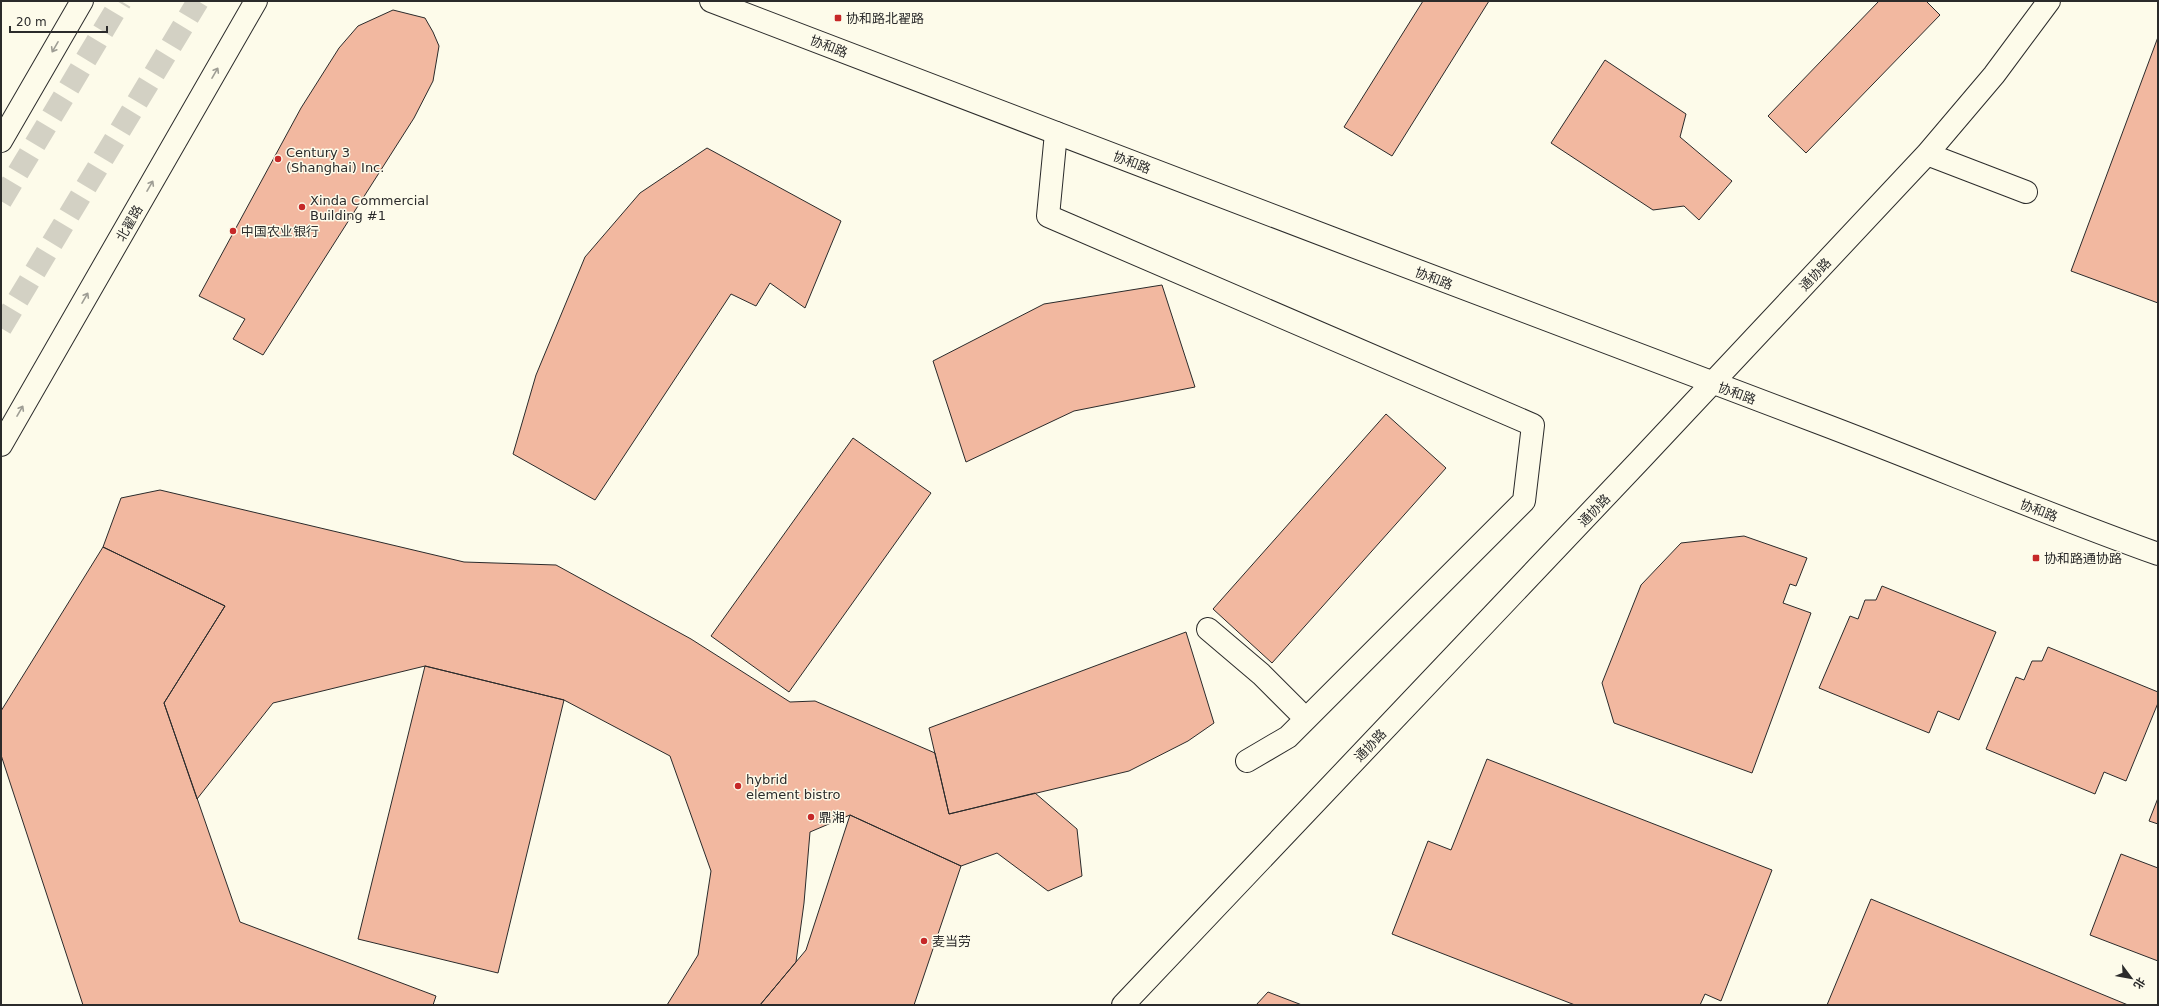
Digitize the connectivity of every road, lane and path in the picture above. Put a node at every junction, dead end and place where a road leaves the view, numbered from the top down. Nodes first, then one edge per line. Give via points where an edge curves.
1 (82, 1) edge
2 (256, 1) edge
3 (711, 1) edge
4 (2049, 1) edge
5 (1056, 133) junction
6 (1, 141) edge
7 (1927, 154) junction
8 (2026, 192) dead end
9 (1713, 384) junction
10 (1, 445) edge
11 (2158, 554) edge
12 (1208, 629) dead end
13 (1306, 719) junction
14 (1247, 761) dead end
15 (1123, 1005) edge

1 -> 6 main road
10 -> 2 main road, 北翟路
3 - 5 main road, 协和路
4 - 7 main road, 通协路 via 1994,75
5 - 9 main road, 协和路
5 - 13 main road via 1048,216 1533,425 1524,501
7 - 8 main road
7 - 9 main road, 通协路
9 - 11 main road, 协和路 via 2058,518
9 - 15 main road, 通协路
12 - 13 main road via 1261,674
13 - 14 main road via 1288,737

